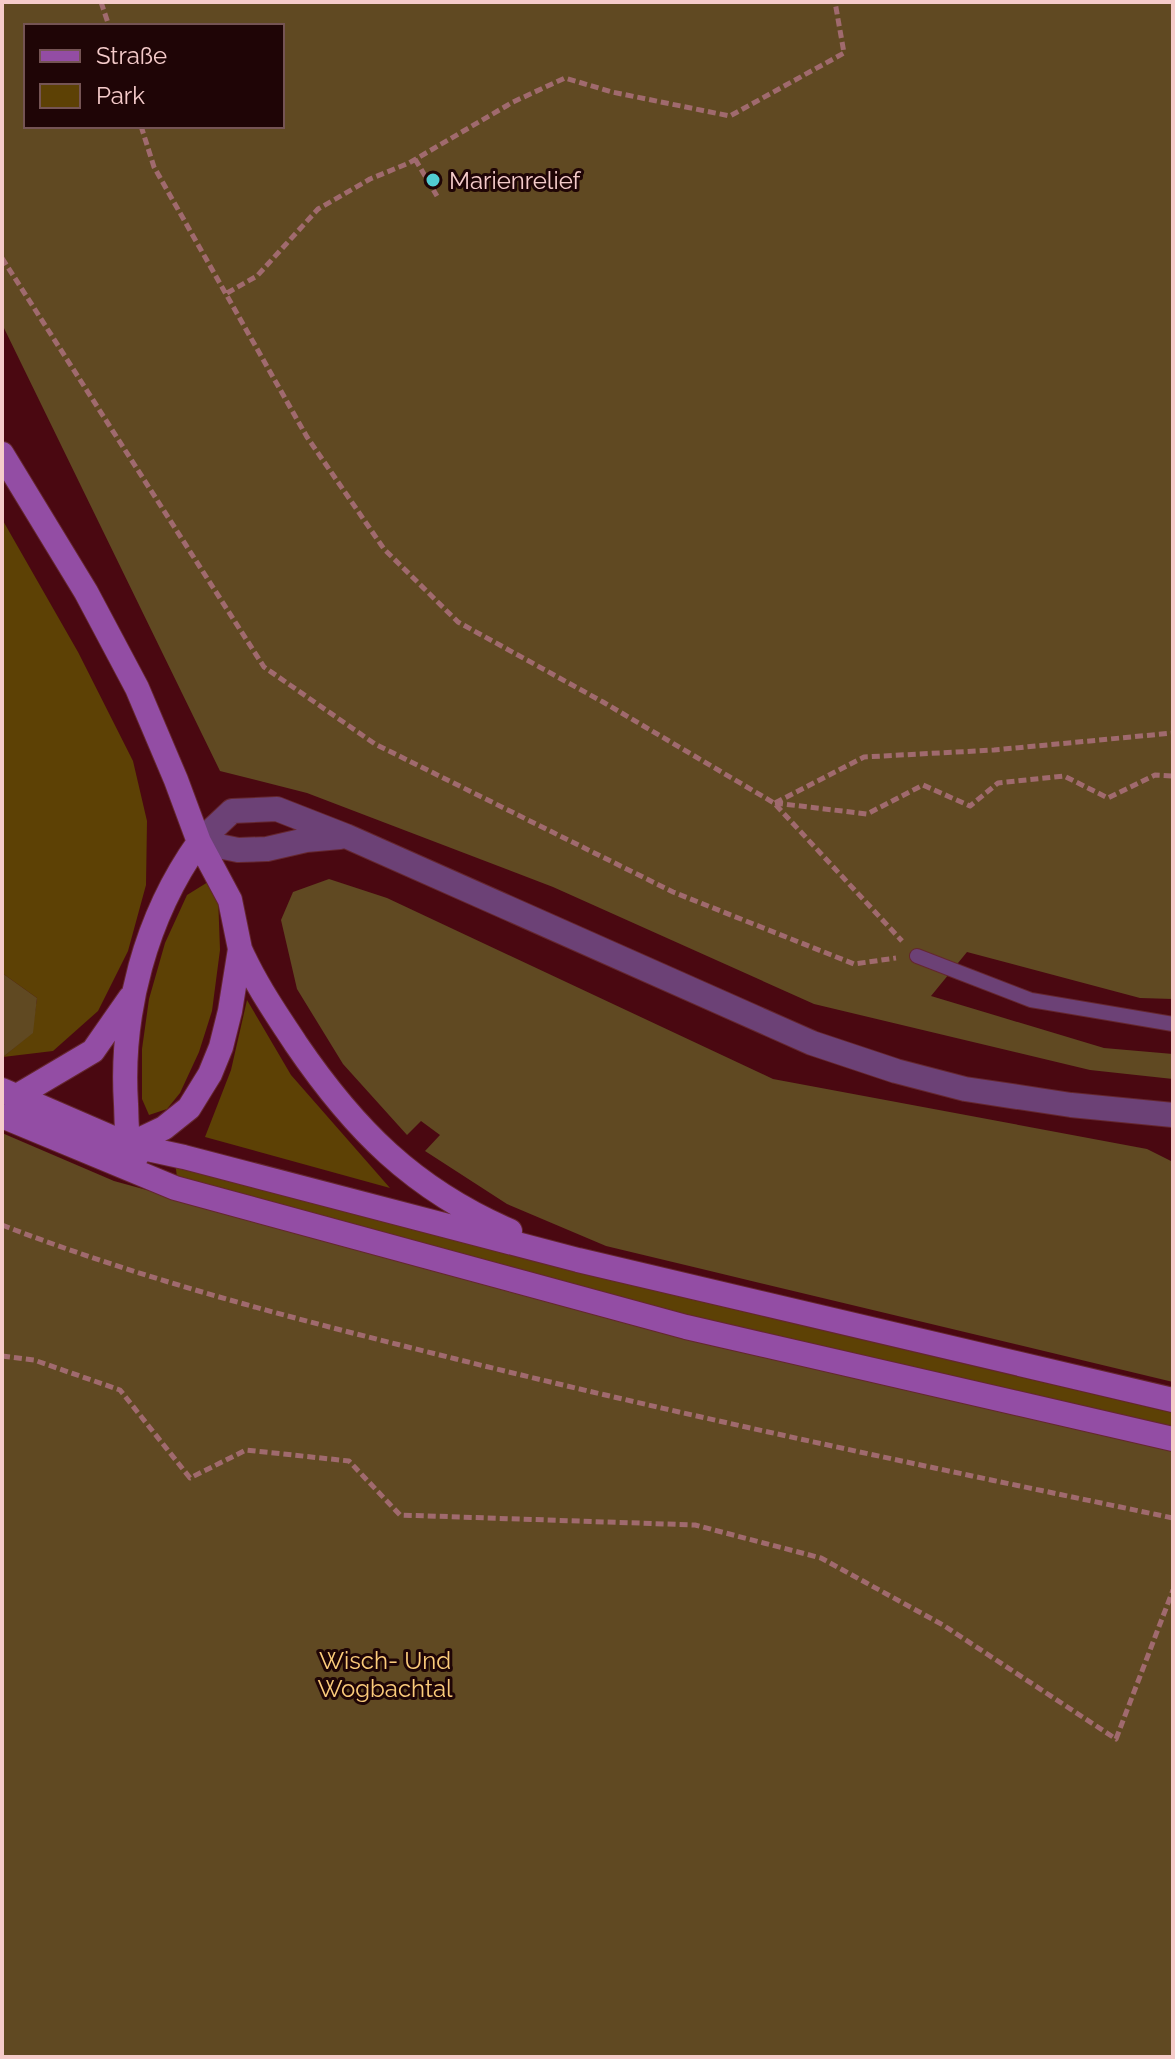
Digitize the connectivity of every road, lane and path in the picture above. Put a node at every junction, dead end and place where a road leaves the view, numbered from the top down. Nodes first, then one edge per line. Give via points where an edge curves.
1 (101, 2) edge
2 (835, 2) edge
3 (108, 24) edge
4 (142, 128) edge
5 (415, 159) junction
6 (437, 196) dead end
7 (2, 258) edge
8 (227, 293) junction
9 (2, 454) edge
10 (1173, 733) edge
11 (1173, 776) edge
12 (774, 803) junction
13 (346, 836) junction
14 (199, 842) junction
15 (240, 949) junction
16 (917, 956) junction
17 (133, 993) junction
18 (1173, 1024) edge
19 (7, 1101) edge
20 (1173, 1115) edge
21 (129, 1145) junction
22 (87, 1152) junction
23 (175, 1188) junction
24 (2, 1225) edge
25 (578, 1260) junction
26 (2, 1356) edge
27 (1173, 1400) edge
28 (1173, 1439) edge
29 (1173, 1518) edge
30 (1173, 1590) edge

1 - 3 path
2 - 5 path via 844,53 730,116 565,78
4 - 8 path via 154,167
5 - 6 path
5 - 8 path via 318,209 257,276
7 - 16 path via 264,667 375,744 673,892 854,964
8 - 12 path via 307,437 384,549 458,622
9 - 14 main road via 137,688
10 - 12 path via 864,757
11 - 12 path via 1155,775 1108,798 1064,776 998,783 970,806 923,785 867,814
12 - 16 path
13 - 14 street via 267,849
13 - 14 street via 277,809 232,811
13 - 20 street via 812,1043 965,1089
14 - 15 main road via 230,900
14 - 17 main road via 176,874
15 - 21 main road via 230,1011 210,1074 189,1108
15 - 25 main road via 256,985 330,1094 393,1160 491,1223
16 - 18 lane via 1031,1000
17 - 19 main road via 93,1051
17 - 21 main road via 123,1063
19 - 21 main road
19 - 22 main road
21 - 22 main road via 109,1154
21 - 23 main road via 142,1164
21 - 25 main road
22 - 23 main road
23 - 28 main road via 686,1327
24 - 29 path via 341,1331 608,1396
25 - 27 main road
26 - 30 path via 34,1360 120,1390 190,1478 246,1450 349,1461 400,1515 695,1525 821,1558 943,1625 1116,1739

